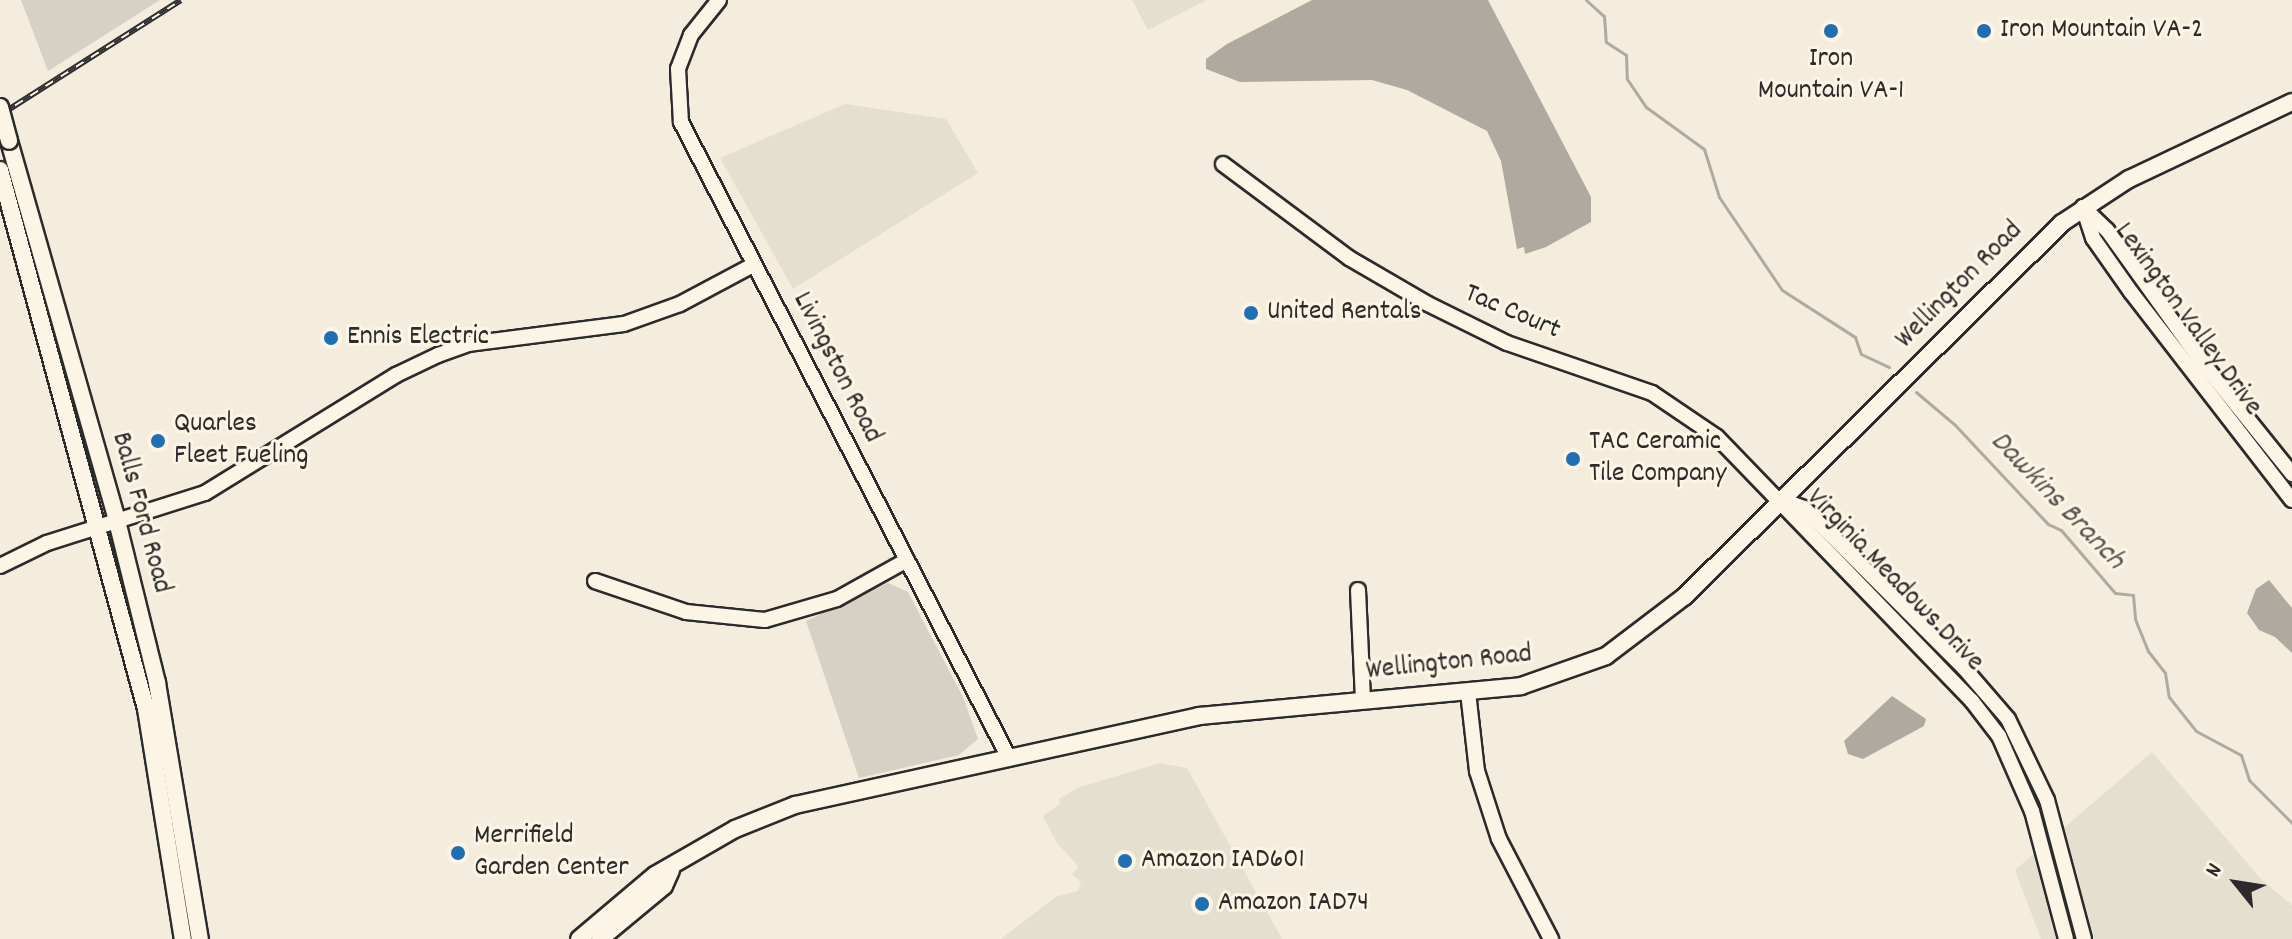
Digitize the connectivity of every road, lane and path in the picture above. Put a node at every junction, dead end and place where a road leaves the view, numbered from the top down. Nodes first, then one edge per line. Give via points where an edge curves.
1 (719, 0) edge
2 (2292, 102) edge
3 (0, 107) edge
4 (1223, 164) dead end
5 (0, 170) edge
6 (2083, 207) junction
7 (753, 265) junction
8 (2288, 469) edge
9 (2271, 474) junction
10 (1782, 500) junction
11 (2292, 500) edge
12 (117, 521) junction
13 (100, 526) junction
14 (907, 560) junction
15 (0, 566) edge
16 (595, 581) dead end
17 (1358, 590) dead end
18 (1468, 692) junction
19 (1363, 700) junction
20 (1009, 758) junction
21 (164, 816) junction
22 (185, 844) junction
23 (671, 870) junction
24 (630, 914) junction
25 (183, 939) edge
26 (200, 939) edge
27 (579, 939) edge
28 (600, 939) edge
29 (618, 939) edge
30 (1551, 939) edge
31 (2066, 939) edge
32 (2084, 939) edge

1 - 7 street, Livingston Road via 687,43 676,99 692,149
2 - 6 main road, Wellington Road via 2198,143
3 - 12 main road, Balls Ford Road, bridge
4 - 10 street, Tac Court via 1349,258 1428,304 1507,343 1633,385 1676,406 1717,437
5 - 13 main road, Balls Ford Road
6 - 8 street, Lexington Valley Drive via 2107,230
6 - 9 street, Lexington Valley Drive via 2093,238
6 - 10 main road, Wellington Road via 2040,242
7 - 12 street via 680,304 624,324 468,344 438,355 396,375 226,483
7 - 14 street, Livingston Road
8 - 9 street
9 - 11 street, Lexington Valley Drive
10 - 18 main road, Wellington Road via 1685,596 1624,646 1551,679
10 - 31 street, Virginia Meadows Drive via 1798,526 1972,701 1999,736 2028,799
10 - 32 street, Virginia Meadows Drive via 1804,508 2008,719 2047,800
12 - 13 street
12 - 22 main road, Balls Ford Road via 167,728
13 - 15 street
13 - 21 main road, Balls Ford Road via 146,709
14 - 16 street via 837,599 765,620 686,612
14 - 20 street, Livingston Road
17 - 19 street
18 - 19 main road, Wellington Road
18 - 30 street via 1477,771 1499,839
19 - 20 main road, Wellington Road via 1199,716
20 - 23 main road, Wellington Road via 778,810 719,837
21 - 22 main road
21 - 25 main road, Balls Ford Road
22 - 26 main road, Balls Ford Road
23 - 24 main road, Wellington Road via 664,886
23 - 27 main road, Wellington Road via 655,875
24 - 28 main road, Wellington Road
24 - 29 main road

